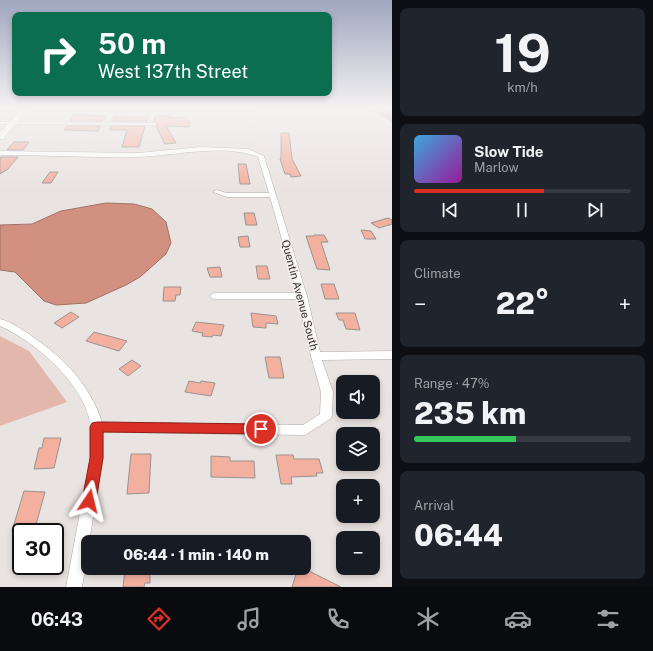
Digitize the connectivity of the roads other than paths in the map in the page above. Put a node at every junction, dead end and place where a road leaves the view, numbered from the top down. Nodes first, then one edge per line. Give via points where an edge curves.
1 (0, 153) edge
2 (216, 192) dead end
3 (273, 195) junction
4 (214, 296) dead end
5 (302, 296) junction
6 (0, 322) edge
7 (392, 355) edge
8 (316, 356) junction
9 (97, 427) junction
10 (74, 587) edge

1 - 3 street, Quentin Avenue South via 138,155 190,149 243,150 256,153 262,158
2 - 3 street via 228,195
3 - 5 street, Quentin Avenue South
4 - 5 street
5 - 8 street, Quentin Avenue South
6 - 9 street via 20,331 72,375 84,392
7 - 8 street
8 - 9 street, Quentin Avenue South via 327,392 326,416 305,430
9 - 10 street via 97,458

